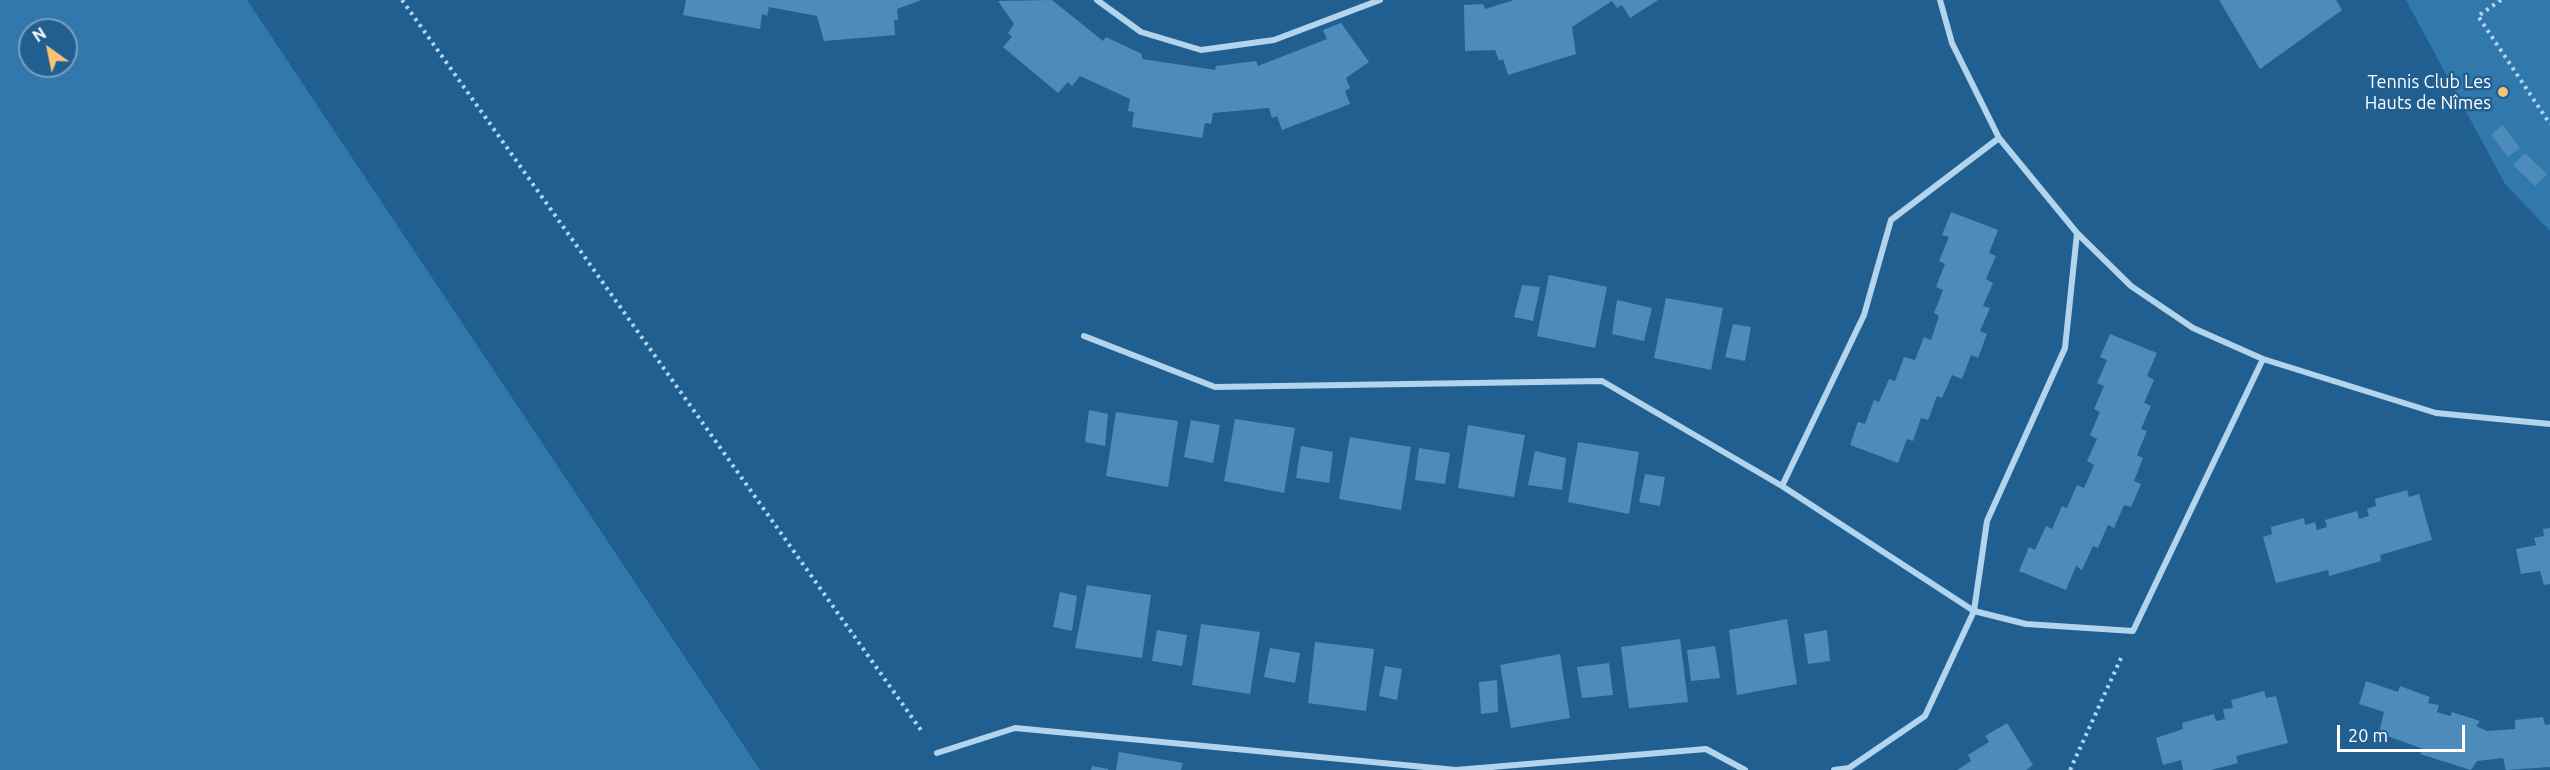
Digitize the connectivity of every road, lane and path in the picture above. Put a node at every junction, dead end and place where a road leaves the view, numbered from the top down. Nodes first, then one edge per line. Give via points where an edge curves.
1 (402, 0) edge
2 (1097, 0) edge
3 (1380, 0) edge
4 (1940, 0) edge
5 (2501, 0) edge
6 (2550, 124) edge
7 (2000, 138) junction
8 (2077, 233) junction
9 (1084, 336) dead end
10 (2263, 359) junction
11 (2550, 424) edge
12 (1782, 486) junction
13 (1974, 611) junction
14 (2133, 631) junction
15 (937, 753) joint
16 (1745, 770) edge
17 (1834, 770) edge
18 (2070, 770) edge

1 - 15 path
2 - 3 street via 1141,32 1201,50 1274,40
4 - 7 street via 1952,43
5 - 6 path via 2478,16
7 - 8 street
7 - 12 street via 1891,220 1864,315
8 - 10 street via 2131,286 2166,310 2193,328
8 - 13 street via 2065,348 1987,521
9 - 12 street via 1215,387 1602,381
10 - 11 street via 2436,413
10 - 14 street
12 - 13 street
13 - 14 street via 2026,624
13 - 17 street via 1925,716 1849,768
14 - 18 path
15 - 16 street via 1015,728 1456,770 1706,749

